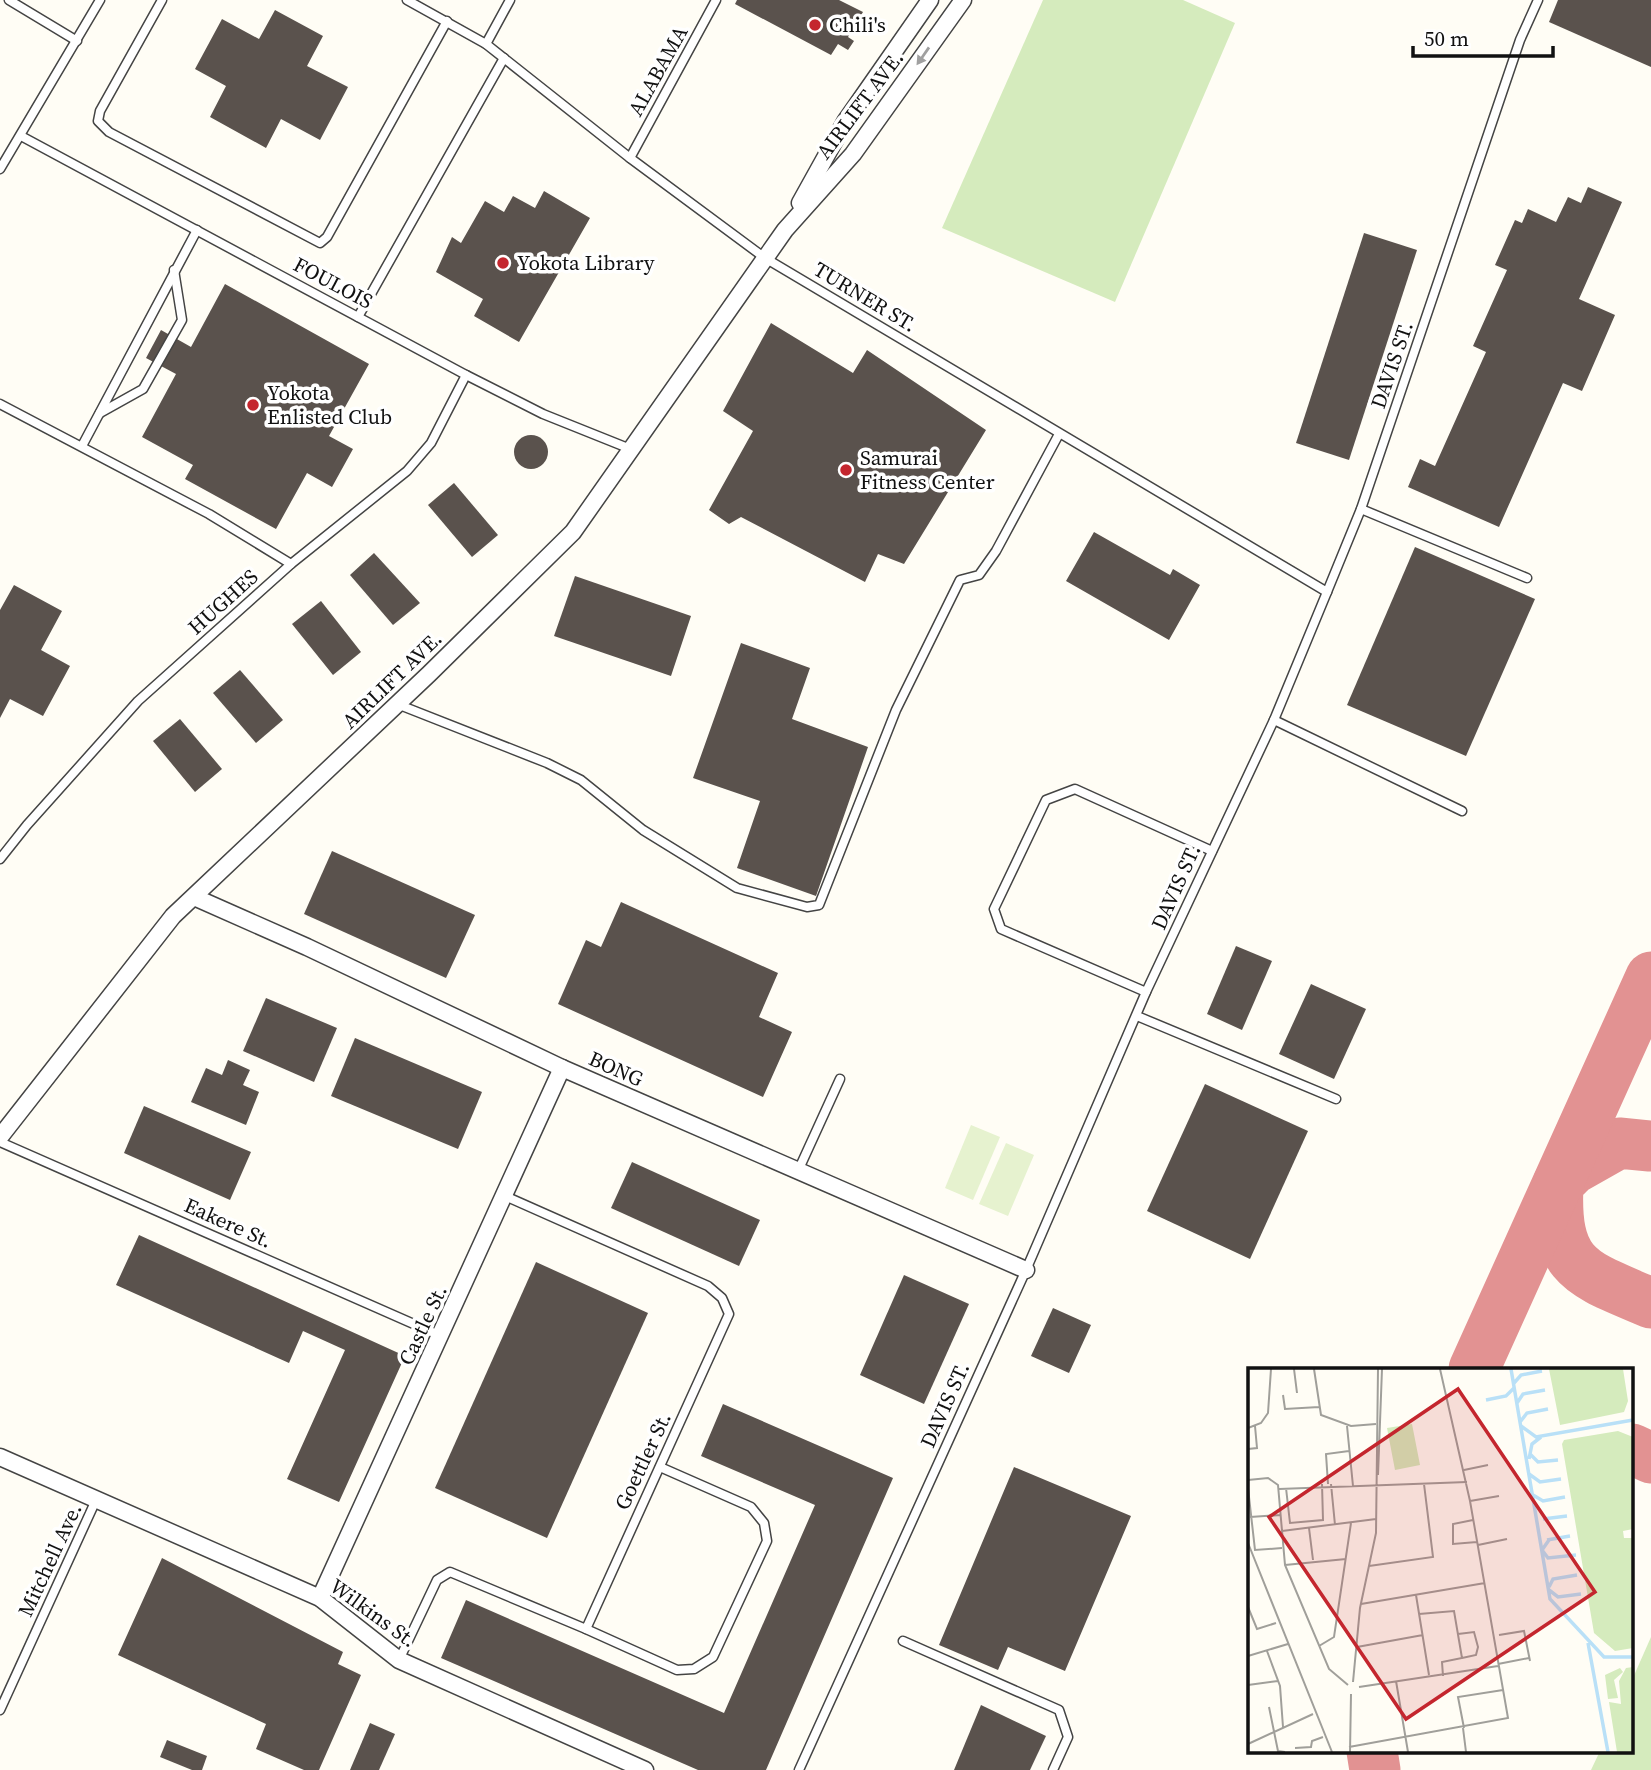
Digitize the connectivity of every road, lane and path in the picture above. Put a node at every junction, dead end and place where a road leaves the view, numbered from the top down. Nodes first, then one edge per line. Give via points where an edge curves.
1 (9, 0) edge
2 (100, 0) edge
3 (162, 0) edge
4 (407, 0) edge
5 (510, 0) edge
6 (716, 0) edge
7 (930, 0) edge
8 (963, 0) edge
9 (1538, 0) edge
10 (447, 21) junction
11 (77, 41) junction
12 (486, 44) junction
13 (504, 58) junction
14 (20, 136) junction
15 (630, 158) junction
16 (0, 169) edge
17 (197, 230) junction
18 (785, 230) junction
19 (765, 258) junction
20 (174, 270) junction
21 (358, 317) junction
22 (466, 374) junction
23 (0, 404) edge
24 (98, 414) junction
25 (1059, 434) junction
26 (82, 446) junction
27 (633, 450) junction
28 (1361, 509) junction
29 (291, 564) junction
30 (1527, 578) dead end
31 (1327, 592) junction
32 (397, 704) junction
33 (1274, 720) junction
34 (1462, 811) dead end
35 (1212, 851) junction
36 (0, 859) edge
37 (194, 898) junction
38 (1146, 992) junction
39 (1137, 1016) junction
40 (562, 1068) junction
41 (840, 1079) dead end
42 (1336, 1099) dead end
43 (0, 1139) edge
44 (798, 1171) junction
45 (505, 1196) junction
46 (1026, 1270) junction
47 (442, 1336) junction
48 (0, 1457) edge
49 (660, 1467) junction
50 (96, 1500) junction
51 (320, 1598) junction
52 (586, 1629) junction
53 (903, 1640) dead end
54 (399, 1660) junction
55 (0, 1710) edge
56 (645, 1770) edge
57 (799, 1770) edge
58 (1053, 1770) edge

1 - 11 lane
2 - 11 lane
3 - 10 lane via 98,121 108,132 320,243
4 - 10 lane, TURNER ST.
5 - 12 lane
6 - 15 lane, ALABAMA
7 - 18 street, AIRLIFT AVE. via 845,122
8 -> 18 street, AIRLIFT AVE. via 853,154
9 - 28 lane, DAVIS ST. via 1520,40
10 - 12 lane, TURNER ST.
11 - 14 lane
12 - 13 lane, TURNER ST.
13 - 15 lane, TURNER ST.
13 - 21 lane
14 - 16 lane
14 - 17 lane, FOULOIS
15 - 19 lane, TURNER ST.
17 - 20 lane
17 - 21 lane, FOULOIS
18 - 19 street, AIRLIFT AVE.
19 - 25 lane, TURNER ST.
19 - 27 street, AIRLIFT AVE.
20 - 24 lane
20 - 24 lane via 182,320 143,389
21 - 22 lane, FOULOIS
22 - 27 lane, FOULOIS via 543,414
22 - 29 lane, HUGHES via 431,443 407,471
23 - 26 lane
24 - 26 lane
25 - 31 lane, TURNER ST.
25 - 32 lane via 996,551 979,575 960,580 896,710 819,905 807,907 737,887 643,830 581,780
26 - 29 lane
27 - 32 street, AIRLIFT AVE. via 573,532
28 - 30 lane
28 - 31 lane, DAVIS ST.
29 - 36 lane, HUGHES via 138,701
31 - 33 lane, DAVIS ST.
32 - 37 street, AIRLIFT AVE.
33 - 34 lane
33 - 35 lane, DAVIS ST.
35 - 38 lane, DAVIS ST.
35 - 38 lane via 1075,789 1046,800 994,909 1001,929
37 - 40 street, BONG
37 - 43 street, AIRLIFT AVE. via 173,916
38 - 39 lane, DAVIS ST.
39 - 42 lane
39 - 46 lane, DAVIS ST.
40 - 44 street, BONG
40 - 45 street, Castle St.
41 - 44 lane
43 - 47 lane, Eakere St.
44 - 46 street, BONG
45 - 47 street, Castle St.
45 - 49 lane, Goettler St. via 708,1286 722,1298 729,1314
46 - 57 lane, DAVIS ST.
47 - 51 street, Castle St.
48 - 50 street, Wilkins St.
49 - 52 lane, Goettler St.
49 - 52 lane via 751,1507 764,1523 767,1541 726,1634 713,1657 694,1669 677,1670
50 - 51 street, Wilkins St.
50 - 55 lane, Mitchell Ave.
51 - 54 street, Wilkins St.
52 - 54 lane via 450,1572 437,1580
53 - 58 lane via 1059,1710 1068,1737
54 - 56 street, Wilkins St.

